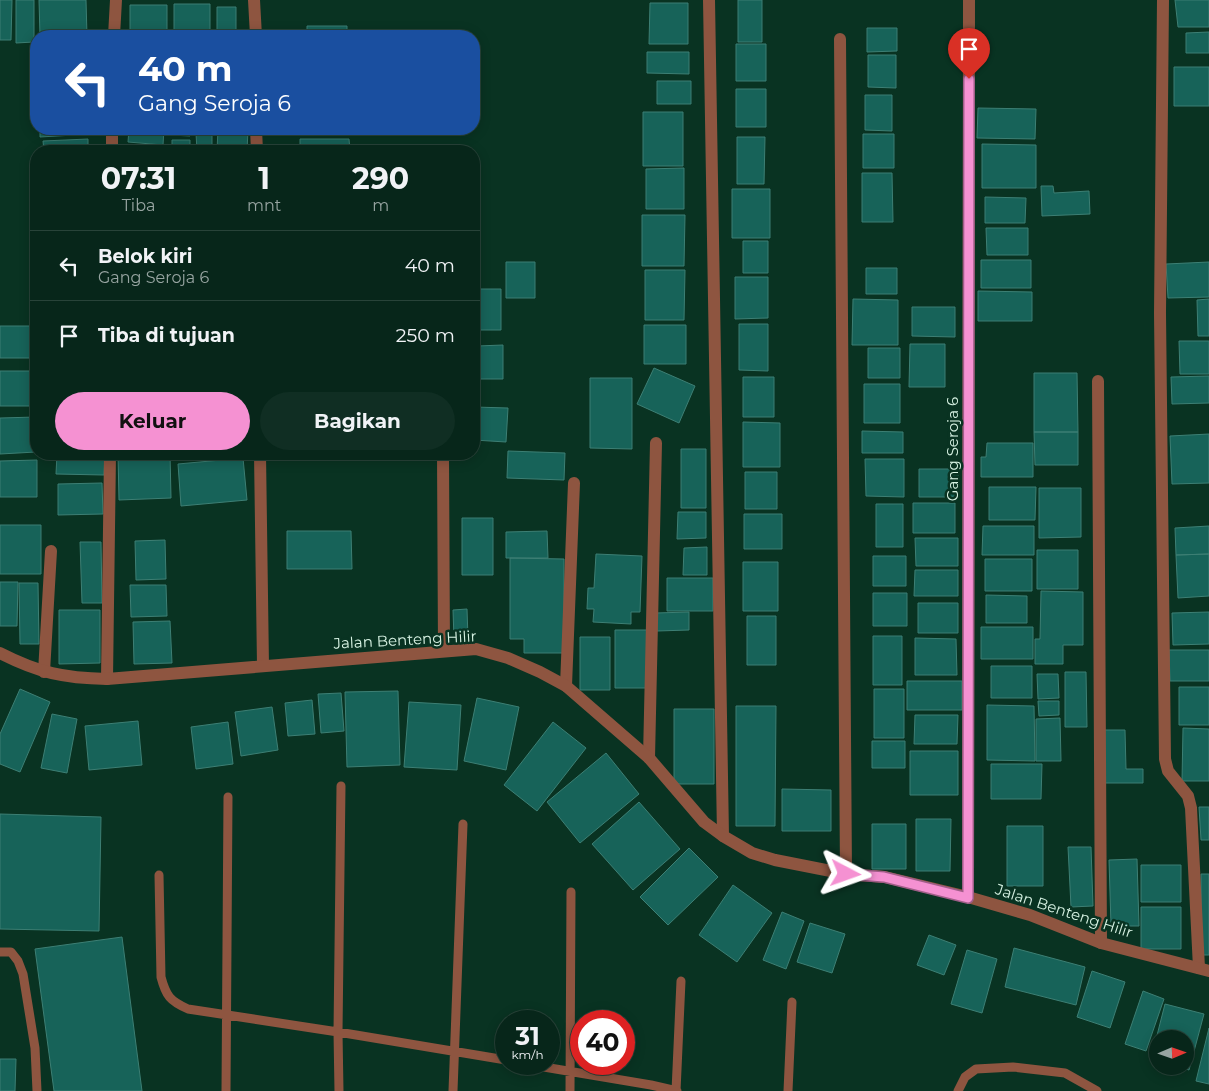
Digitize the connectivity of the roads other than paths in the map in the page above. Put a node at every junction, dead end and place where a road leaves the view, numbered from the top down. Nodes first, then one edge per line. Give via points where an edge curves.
1 (116, 0) edge
2 (254, 0) edge
3 (709, 0) edge
4 (969, 0) edge
5 (1163, 0) edge
6 (114, 30) edge
7 (256, 30) edge
8 (840, 39) dead end
9 (1098, 381) dead end
10 (656, 443) dead end
11 (110, 460) edge
12 (260, 460) edge
13 (443, 460) edge
14 (574, 483) dead end
15 (50, 551) dead end
16 (444, 651) junction
17 (0, 653) edge
18 (263, 666) junction
19 (44, 672) junction
20 (107, 678) junction
21 (566, 686) junction
22 (649, 758) junction
23 (341, 786) dead end
24 (228, 797) dead end
25 (463, 824) dead end
26 (724, 836) junction
27 (846, 874) junction
28 (159, 875) dead end
29 (571, 892) dead end
30 (968, 898) junction
31 (1101, 943) junction
32 (0, 952) edge
33 (1204, 970) edge
34 (682, 981) dead end
35 (792, 1002) dead end
36 (571, 1010) edge
37 (226, 1015) junction
38 (338, 1032) junction
39 (454, 1051) junction
40 (495, 1058) edge
41 (571, 1075) edge
42 (594, 1075) edge
43 (1093, 1090) edge
44 (38, 1091) edge
45 (226, 1091) edge
46 (339, 1091) edge
47 (453, 1091) edge
48 (570, 1091) edge
49 (677, 1091) edge
50 (788, 1091) edge
51 (958, 1091) edge

1 - 6 street
2 - 7 street
3 - 26 street
4 - 30 street, Gang Seroja 6
5 - 33 street via 1160,313 1165,759 1168,771 1188,796 1191,808
8 - 27 street
9 - 31 street
10 - 22 street
11 - 20 street
12 - 18 street
13 - 16 street
14 - 21 street
15 - 19 street
16 - 18 street, Jalan Benteng Hilir
16 - 21 street, Jalan Benteng Hilir via 476,649 508,658
17 - 19 street, Jalan Benteng Hilir
18 - 20 street, Jalan Benteng Hilir
19 - 20 street, Jalan Benteng Hilir via 75,678
21 - 22 street, Jalan Benteng Hilir
22 - 26 street, Jalan Benteng Hilir via 704,822
23 - 38 lane
24 - 37 lane
25 - 39 lane
26 - 27 street, Jalan Benteng Hilir via 752,853
27 - 30 street, Jalan Benteng Hilir via 884,877
28 - 37 lane via 161,977 165,992 175,1004 188,1009
29 - 36 lane
30 - 31 street, Jalan Benteng Hilir via 1030,915
31 - 33 street, Jalan Benteng Hilir
32 - 44 lane via 11,952 23,974
34 - 49 lane
35 - 50 lane
37 - 38 lane
37 - 45 lane
38 - 39 lane
38 - 46 lane
39 - 40 lane
39 - 47 lane
41 - 48 lane
42 - 49 lane
43 - 51 lane via 1065,1072 1013,1067 976,1069 965,1077

